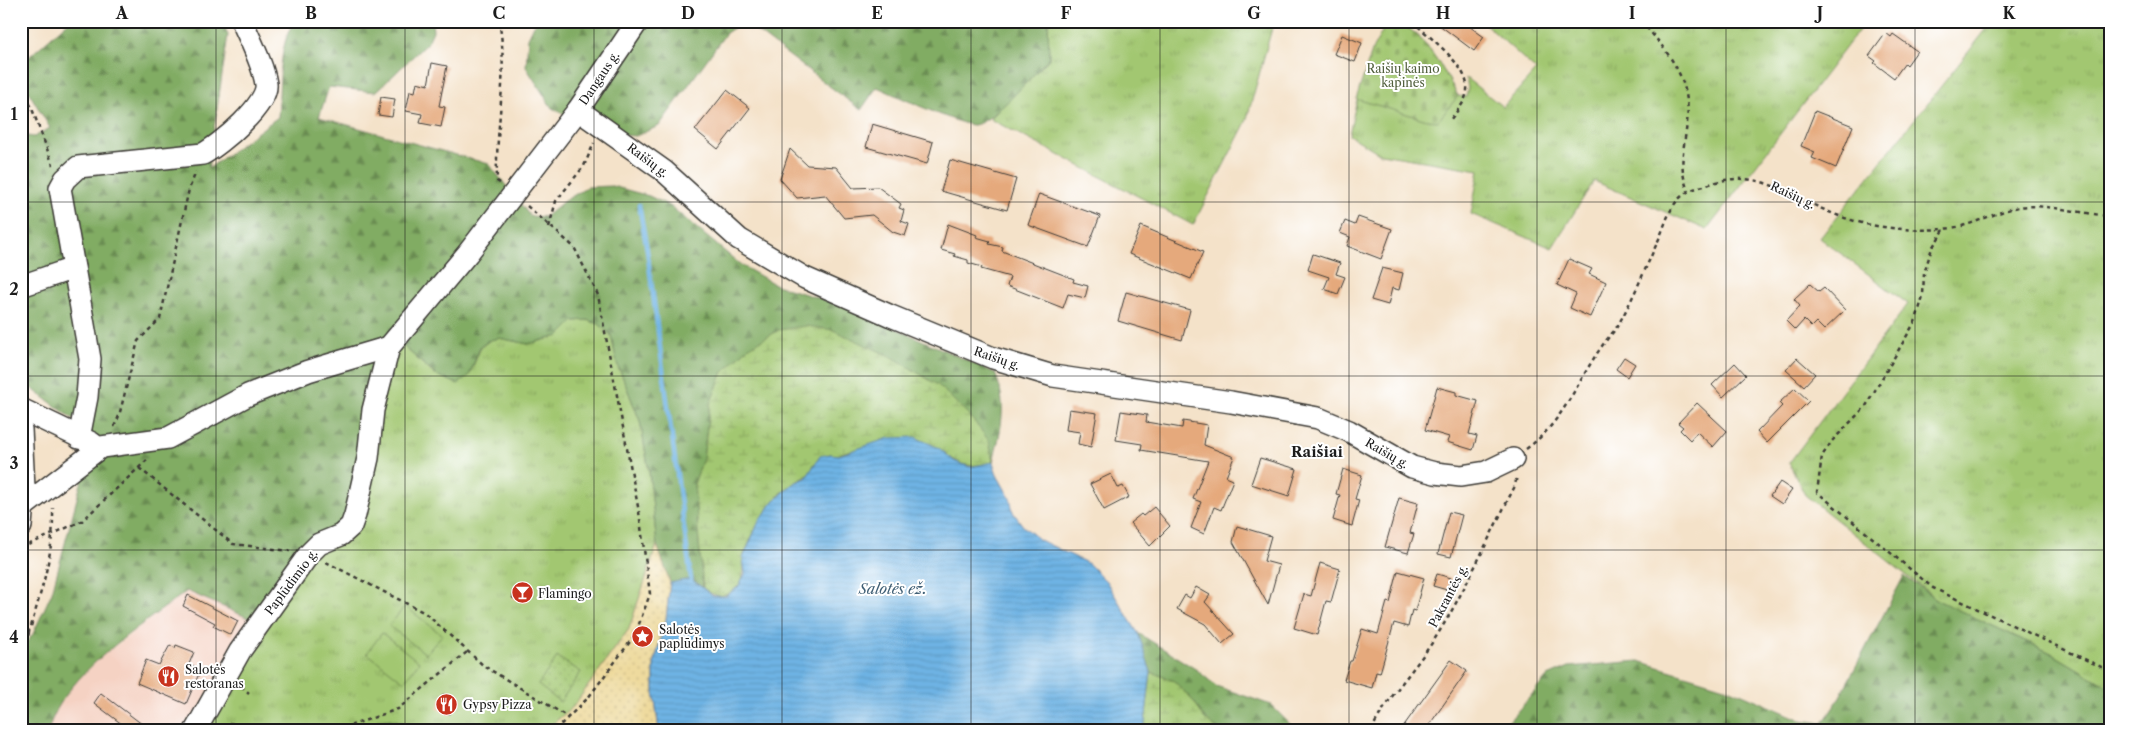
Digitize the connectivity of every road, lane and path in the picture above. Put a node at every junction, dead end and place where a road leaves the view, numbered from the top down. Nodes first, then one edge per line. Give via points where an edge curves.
1 (242, 21) edge
2 (499, 21) edge
3 (638, 21) edge
4 (1412, 21) edge
5 (1641, 21) edge
6 (21, 88) edge
7 (578, 110) junction
8 (1450, 120) dead end
9 (601, 126) junction
10 (203, 154) junction
11 (60, 188) junction
12 (1688, 192) junction
13 (514, 193) junction
14 (2110, 216) edge
15 (549, 227) junction
16 (1944, 230) junction
17 (74, 268) junction
18 (21, 286) edge
19 (389, 348) junction
20 (21, 409) edge
21 (21, 429) edge
22 (79, 438) junction
23 (168, 438) junction
24 (101, 447) junction
25 (1513, 459) junction
26 (139, 468) junction
27 (52, 484) junction
28 (23, 516) edge
29 (54, 535) junction
30 (21, 548) edge
31 (310, 554) junction
32 (30, 630) junction
33 (21, 638) edge
34 (467, 652) junction
35 (2110, 671) edge
36 (21, 675) edge
37 (568, 717) junction
38 (229, 722) dead end
39 (195, 731) edge
40 (273, 731) edge
41 (335, 731) edge
42 (554, 731) edge
43 (1371, 731) edge

1 - 10 street via 266,85 261,103 217,147
2 - 13 path via 503,45 497,181
3 - 7 street, Dangaus g.
4 - 8 path via 1459,66 1466,78 1466,97
5 - 12 path via 1664,48 1687,93 1681,175
6 - 11 path via 50,151
7 - 9 street, Raišių g.
7 - 13 street, Dangaus g.
9 - 15 path via 584,166 556,201
9 - 25 street, Raišių g. via 664,171 739,240 806,278 993,358 1053,376 1318,418 1349,431 1412,467 1436,473 1461,476 1486,472
10 - 11 street via 78,168
10 - 24 path via 189,190 160,319 138,341 119,416 110,437
11 - 17 street
12 - 16 path, Raišių g. via 1723,179 1756,180 1775,185 1836,215 1872,225
12 - 25 path, Raišių g. via 1670,211 1624,315 1560,416 1534,444
13 - 15 path
13 - 19 street, Dangaus g.
14 - 16 path, Raišių g. via 2021,207
15 - 37 path via 574,247 598,295 639,512 650,594 635,635 588,698
16 - 35 path via 1932,248 1924,273 1923,296 1916,320 1866,406 1822,456 1818,492 1933,588
17 - 18 street
17 - 22 street via 90,359
19 - 23 street via 308,371 248,395
19 - 31 street, Paplūdimio g. via 373,410 362,490 353,521 340,535 319,544
20 - 22 street
21 - 28 street
22 - 24 street
23 - 24 street
23 - 26 path
24 - 27 street
25 - 43 path, Pakrantės g. via 1518,468 1514,488 1450,612
26 - 29 path via 82,521
26 - 31 path via 233,544
27 - 28 street
27 - 29 path
29 - 30 path
29 - 32 path via 49,565
31 - 34 path via 425,613
31 - 39 street, Paplūdimio g. via 240,651
32 - 33 path
32 - 36 path
34 - 37 path via 484,666
34 - 41 path via 398,709
37 - 42 path
38 - 40 path

